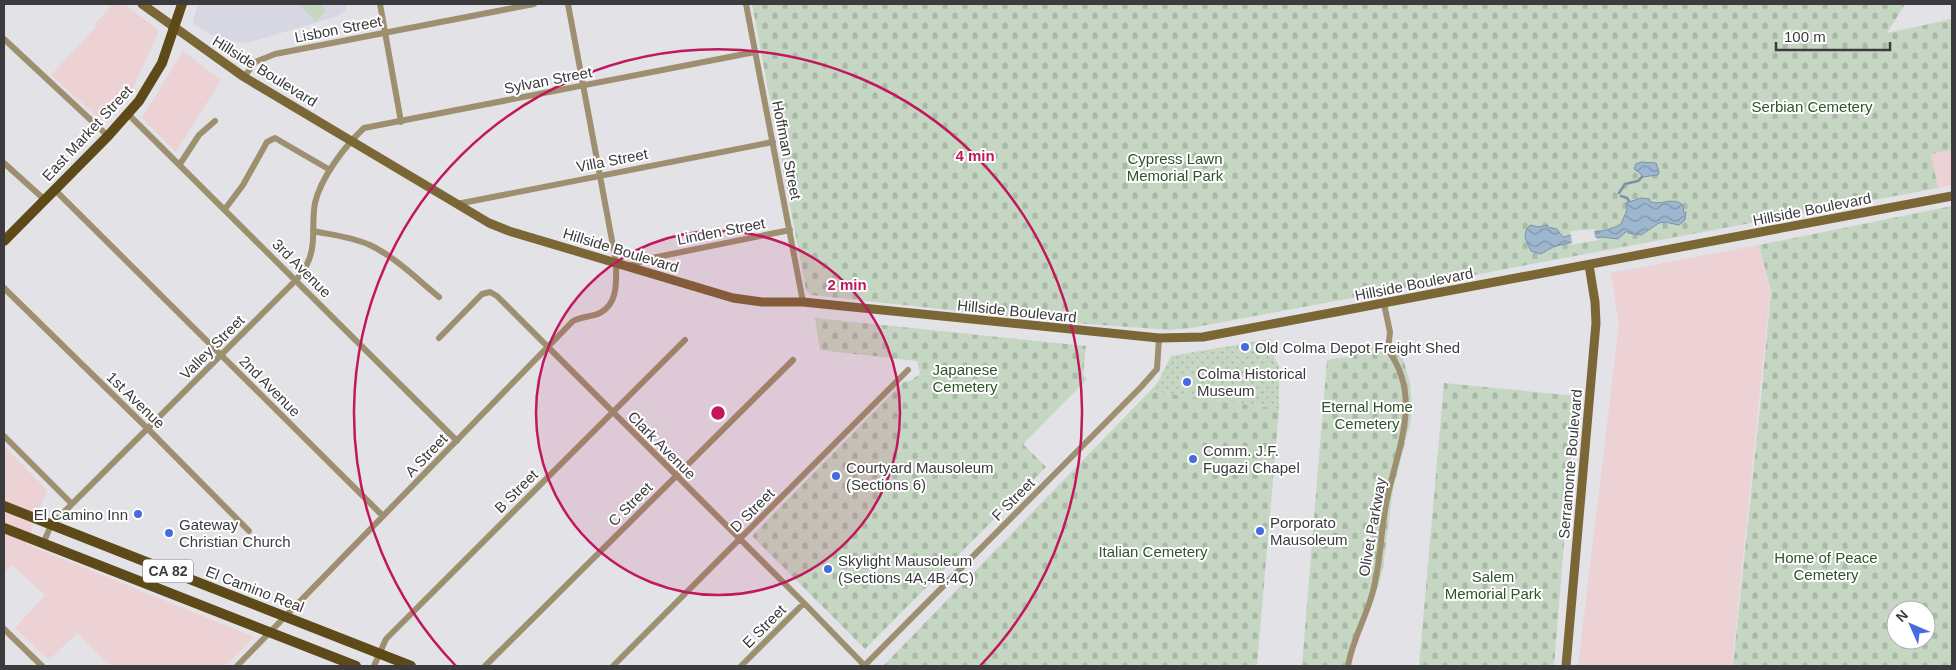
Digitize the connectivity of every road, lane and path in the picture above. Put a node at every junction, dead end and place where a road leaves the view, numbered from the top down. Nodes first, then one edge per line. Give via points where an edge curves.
1 (142, 4) edge
2 (182, 4) edge
3 (380, 4) edge
4 (534, 4) edge
5 (568, 4) edge
6 (746, 4) edge
7 (175, 28) junction
8 (385, 32) junction
9 (4, 39) edge
10 (756, 52) junction
11 (244, 77) junction
12 (583, 85) junction
13 (128, 114) junction
14 (215, 121) dead end
15 (401, 122) junction
16 (108, 136) junction
17 (351, 140) junction
18 (773, 142) junction
19 (4, 163) edge
20 (180, 164) junction
21 (330, 170) junction
22 (600, 175) junction
23 (55, 190) junction
24 (1952, 196) edge
25 (45, 200) junction
26 (456, 204) junction
27 (225, 209) junction
28 (790, 230) junction
29 (313, 231) junction
30 (4, 241) edge
31 (616, 262) junction
32 (1589, 265) junction
33 (628, 266) junction
34 (296, 280) junction
35 (4, 288) edge
36 (439, 296) dead end
37 (804, 302) junction
38 (1384, 304) junction
39 (438, 338) dead end
40 (1159, 338) junction
41 (685, 340) dead end
42 (548, 347) junction
43 (221, 355) junction
44 (793, 360) dead end
45 (908, 370) dead end
46 (612, 412) junction
47 (148, 429) junction
48 (4, 436) edge
49 (457, 440) junction
50 (676, 476) junction
51 (72, 504) junction
52 (4, 506) edge
53 (383, 516) junction
54 (51, 524) junction
55 (4, 528) edge
56 (249, 531) dead end
57 (740, 539) junction
58 (43, 544) junction
59 (804, 603) junction
60 (285, 617) junction
61 (4, 629) edge
62 (270, 633) junction
63 (379, 654) junction
64 (42, 666) edge
65 (237, 666) edge
66 (356, 666) edge
67 (374, 666) edge
68 (412, 666) edge
69 (485, 666) edge
70 (612, 666) edge
71 (741, 666) edge
72 (865, 666) edge
73 (1348, 666) edge
74 (1566, 666) edge

1 - 7 main road, Hillside Boulevard
2 - 7 main road, East Market Street
3 - 8 street
4 - 8 street, Lisbon Street
5 - 12 street, A Street
6 - 10 street, Hoffman Street
7 - 11 main road, Hillside Boulevard
7 - 13 main road, East Market Street via 153,79
8 - 11 street, Lisbon Street via 259,58
8 - 15 street
9 - 16 street
10 - 12 street, Sylvan Street
10 - 18 street, Hoffman Street
11 - 17 main road, Hillside Boulevard
12 - 15 street, Sylvan Street
12 - 22 street, A Street
13 - 16 main road, East Market Street
13 - 20 street, 3rd Avenue
14 - 20 street via 199,135
15 - 17 street, Sylvan Street via 364,128
16 - 23 main road, East Market Street
17 - 21 street, Valley Street
17 - 26 main road, Hillside Boulevard
18 - 22 street, Villa Street
18 - 28 street, Hoffman Street
19 - 25 street
20 - 27 street, 3rd Avenue
21 - 27 street via 275,138 267,142 243,185
21 - 29 street, Valley Street via 316,200
22 - 26 street, Villa Street
22 - 31 street, A Street
23 - 25 main road, East Market Street
23 - 43 street, 2nd Avenue
24 - 32 main road, Hillside Boulevard
25 - 30 main road, East Market Street
26 - 31 main road, Hillside Boulevard via 509,231
27 - 34 street, 3rd Avenue
28 - 33 street, Linden Street via 652,258
28 - 37 street, Hoffman Street
29 - 34 street, Valley Street via 307,265
29 - 36 street via 369,244
31 - 33 main road, Hillside Boulevard
31 - 42 street, A Street via 616,288 611,303 600,313 574,321
32 - 38 main road, Hillside Boulevard
32 - 74 main road, Serramonte Boulevard via 1596,322
33 - 37 main road, Hillside Boulevard via 746,301
34 - 43 street, Valley Street
34 - 49 street, 3rd Avenue
35 - 47 street, 1st Avenue
37 - 40 main road, Hillside Boulevard
38 - 40 main road, Hillside Boulevard via 1202,337
38 - 73 street, Olivet Parkway via 1390,332 1388,350 1399,368 1404,385 1406,412 1386,503 1375,584
39 - 42 street, Clark Avenue via 482,294 490,292
40 - 72 street, F Street via 1157,369 1141,387
41 - 46 street, B Street
42 - 46 street, Clark Avenue
42 - 49 street, A Street
43 - 47 street, Valley Street
43 - 53 street, 2nd Avenue
44 - 50 street, C Street
45 - 57 street, D Street
46 - 50 street, Clark Avenue
46 - 63 street, B Street via 386,639
47 - 51 street, Valley Street
47 - 56 street, 1st Avenue
48 - 51 street
49 - 53 street, A Street
50 - 57 street, Clark Avenue
50 - 69 street, C Street
51 - 54 street, Valley Street
52 - 54 main road, El Camino Real / CA 82
53 - 60 street, A Street
54 - 58 street, Valley Street
54 - 60 main road, El Camino Real / CA 82
55 - 58 main road, CA 82
57 - 59 street, Clark Avenue
57 - 70 street, D Street
58 - 62 main road, CA 82
59 - 71 street, E Street
59 - 72 street, Clark Avenue
60 - 62 street, A Street
60 - 63 main road, El Camino Real / CA 82
61 - 64 street
62 - 65 street, A Street
62 - 66 main road, CA 82
63 - 67 street, B Street
63 - 68 main road, El Camino Real / CA 82

